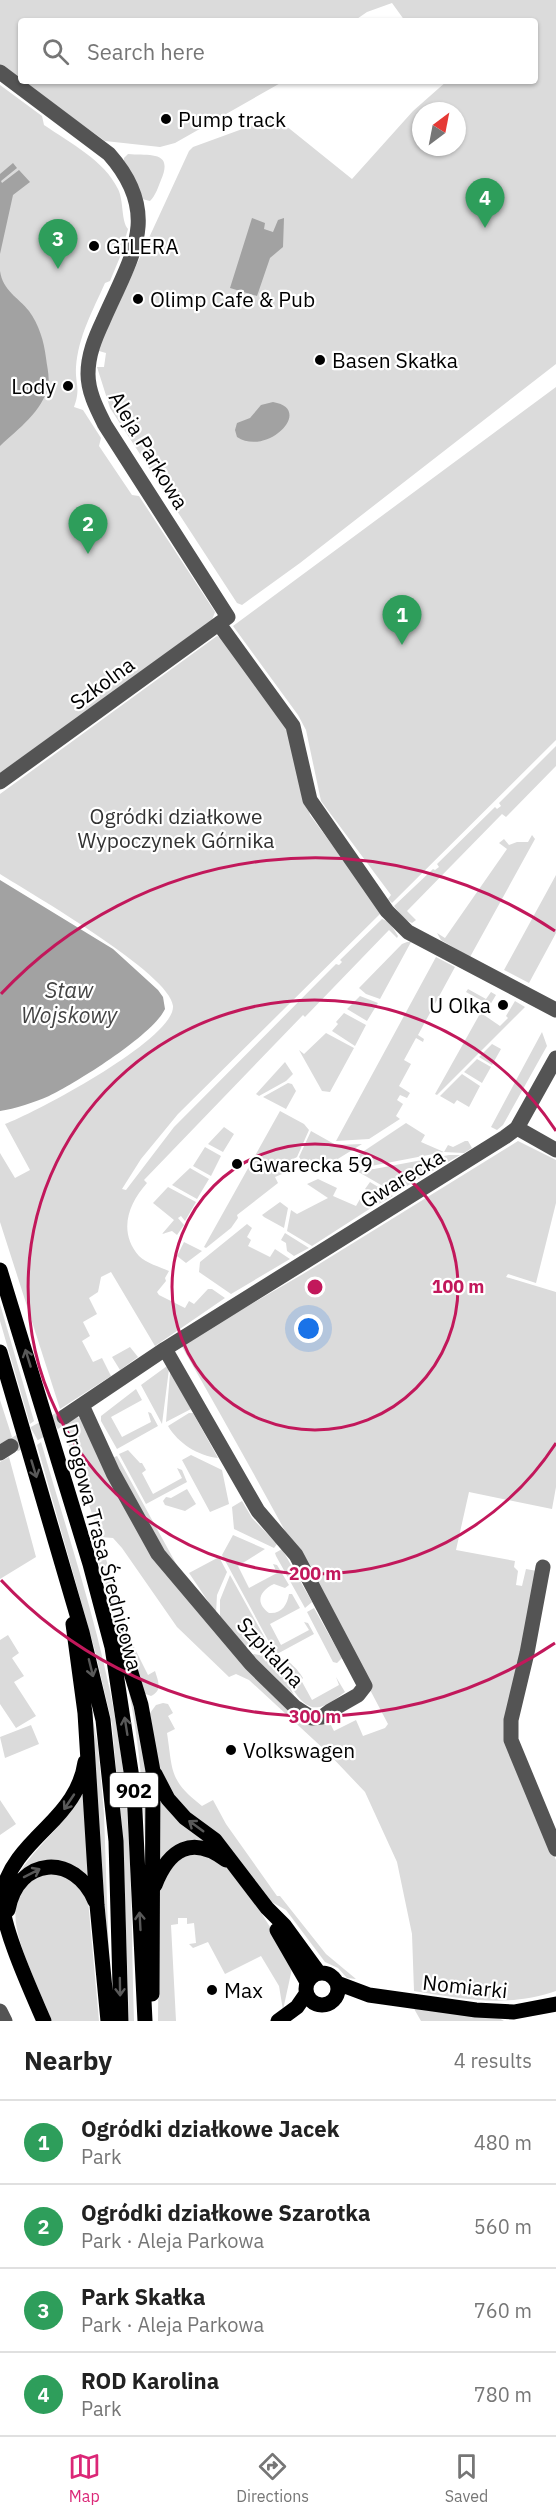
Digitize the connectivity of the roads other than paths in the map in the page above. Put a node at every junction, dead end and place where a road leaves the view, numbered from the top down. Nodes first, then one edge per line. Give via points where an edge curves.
1 (0, 72) edge
2 (223, 620) junction
3 (0, 782) edge
4 (556, 1010) edge
5 (556, 1058) edge
6 (517, 1128) junction
7 (556, 1150) edge
8 (0, 1270) edge
9 (165, 1349) junction
10 (0, 1352) edge
11 (82, 1405) junction
12 (63, 1417) tunnel mouth
13 (90, 1564) junction
14 (543, 1567) dead end
15 (70, 1591) junction
16 (88, 1748) junction
17 (153, 1771) junction
18 (556, 1849) edge
19 (236, 1867) junction
20 (154, 1888) junction
21 (97, 1905) junction
22 (6, 1922) junction
23 (337, 1983) junction
24 (312, 1989) junction
25 (369, 1995) junction
26 (335, 1999) junction
27 (556, 2004) edge
28 (0, 2011) edge
29 (5, 2021) edge
30 (44, 2021) edge
31 (108, 2021) edge
32 (121, 2021) edge
33 (147, 2021) edge
34 (278, 2021) edge
35 (293, 2021) edge

1 - 2 street, Aleja Parkowa via 109,154 135,192 138,233 92,348 90,390 105,425
2 - 3 street, Szkolna
2 - 4 street, Aleja Parkowa via 293,726 310,800 387,911 408,932
5 - 6 street, Gwarecka
6 - 7 street
6 - 9 street, Gwarecka
13 -> 8 main road, Drogowa Trasa Średnicowa / 902
9 - 11 street
9 - 11 street, Szpitalna via 258,1511 296,1555 365,1686 358,1695 322,1717 312,1718 251,1664 158,1554 113,1473
10 -> 15 main road, Drogowa Trasa Średnicowa / 902
11 - 12 street
13 - 17 main road via 106,1594 141,1705
33 -> 13 main road, Drogowa Trasa Średnicowa / 902 via 129,1752 112,1647
14 - 18 street via 511,1720 511,1740
15 - 16 main road
15 -> 32 main road, Drogowa Trasa Średnicowa / 902 via 98,1696 109,1770 116,1840
16 - 21 main road
16 -> 22 main road via 70,1801 9,1874 1,1897
19 -> 17 main road via 215,1840 185,1818 168,1799
17 - 20 main road
19 - 20 main road via 209,1850 187,1848 167,1862
19 - 24 main road via 267,1908
20 - 33 main road via 153,1983
22 -> 21 main road via 10,1898 18,1883 29,1873 45,1868 63,1869 78,1877 89,1887
21 - 31 main road
22 - 30 main road
23 - 24 main road, Nomiarki via 332,1976
23 - 25 main road, Nomiarki
23 - 26 main road
24 - 26 main road, Nomiarki via 328,2004
24 - 34 main road
24 - 35 main road
25 - 26 main road, Nomiarki
25 - 27 main road, Nomiarki via 500,2013
28 - 29 street

